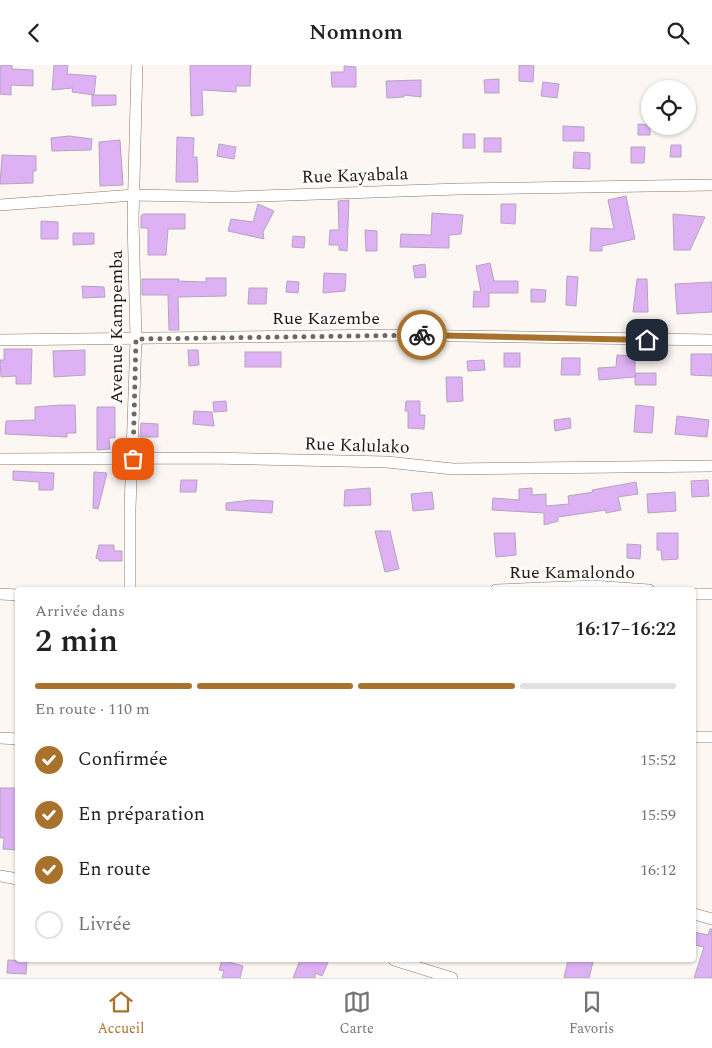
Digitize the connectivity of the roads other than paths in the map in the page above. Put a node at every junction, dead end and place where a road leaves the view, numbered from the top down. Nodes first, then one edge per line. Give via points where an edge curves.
1 (137, 65) edge
2 (712, 185) edge
3 (134, 195) junction
4 (0, 205) edge
5 (136, 339) junction
6 (0, 340) edge
7 (712, 341) edge
8 (0, 459) edge
9 (133, 459) junction
10 (712, 466) edge
11 (130, 587) edge
12 (568, 587) edge
13 (606, 587) edge
14 (0, 594) edge
15 (696, 594) edge
16 (712, 594) edge
17 (15, 595) edge
18 (696, 737) edge
19 (712, 737) edge
20 (0, 739) edge
21 (15, 739) edge
22 (0, 876) edge
23 (15, 878) edge
24 (696, 915) edge
25 (712, 919) edge
26 (400, 962) edge
27 (452, 978) edge

1 - 3 street, Avenue Kampemba
2 - 3 street, Rue Kayabala via 234,197
3 - 4 street, Rue Kayabala
3 - 5 street, Avenue Kampemba
5 - 6 street, Rue Kazembe
5 - 7 street, Rue Kazembe via 390,335
5 - 9 street, Avenue Kampemba
8 - 9 street, Rue Kalulako
9 - 10 street, Rue Kalulako via 387,462 453,469
9 - 11 street, Avenue Kampemba
12 - 13 street, Rue Kamalondo
14 - 17 street
15 - 16 street
18 - 19 street
20 - 21 street
22 - 23 street
24 - 25 street
26 - 27 street

